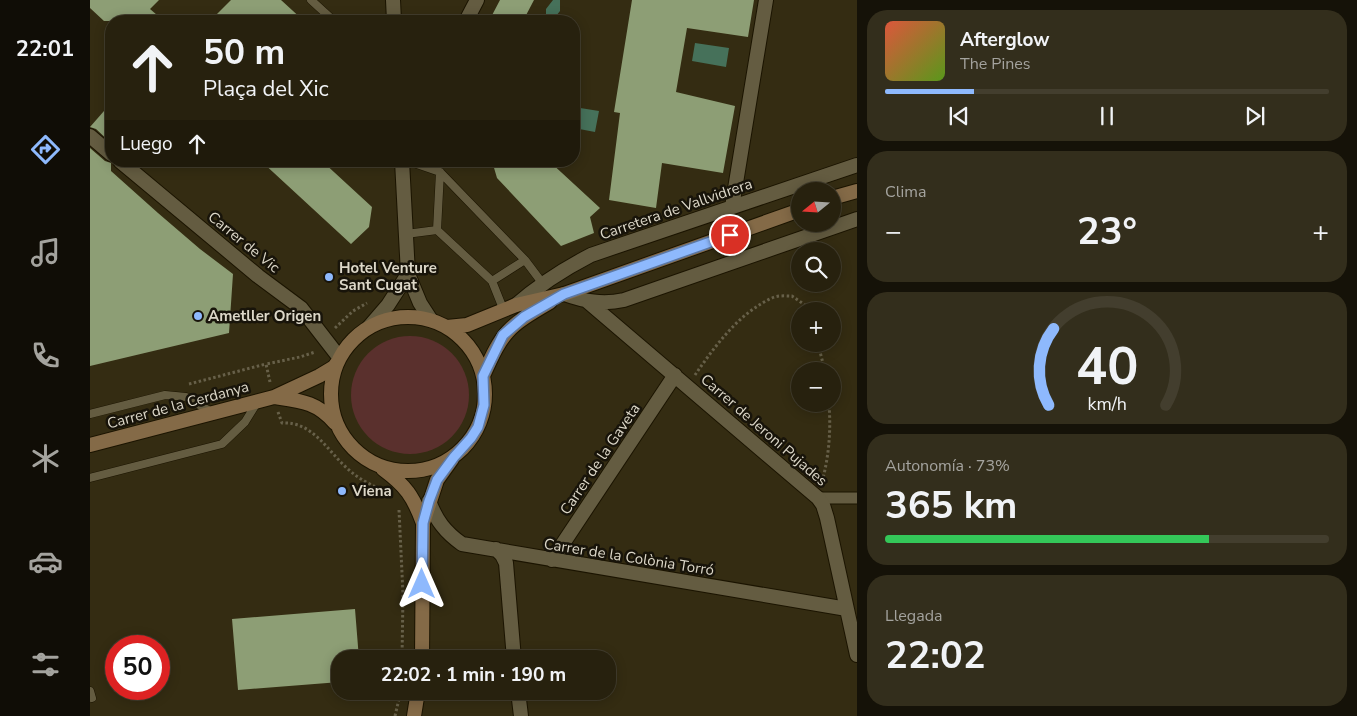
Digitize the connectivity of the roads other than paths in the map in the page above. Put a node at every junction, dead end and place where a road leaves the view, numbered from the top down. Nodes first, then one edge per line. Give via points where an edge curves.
1 (311, 0) edge
2 (392, 0) edge
3 (477, 0) edge
4 (766, 0) edge
5 (327, 15) edge
6 (393, 15) edge
7 (469, 15) edge
8 (90, 136) edge
9 (105, 149) edge
10 (857, 166) edge
11 (127, 167) edge
12 (402, 167) edge
13 (425, 167) edge
14 (440, 172) junction
15 (857, 191) edge
16 (841, 195) edge
17 (732, 207) junction
18 (791, 213) edge
19 (857, 219) edge
20 (437, 230) junction
21 (406, 234) junction
22 (526, 260) junction
23 (408, 274) junction
24 (492, 281) junction
25 (543, 284) junction
26 (564, 294) junction
27 (586, 302) junction
28 (510, 308) junction
29 (431, 320) junction
30 (369, 327) junction
31 (447, 327) junction
32 (338, 360) junction
33 (483, 376) junction
34 (676, 376) junction
35 (274, 397) junction
36 (258, 401) junction
37 (214, 413) junction
38 (90, 414) edge
39 (337, 426) junction
40 (90, 445) edge
41 (454, 457) junction
42 (378, 466) junction
43 (90, 478) edge
44 (818, 498) junction
45 (857, 498) edge
46 (429, 501) junction
47 (423, 523) junction
48 (496, 549) junction
49 (552, 560) junction
50 (847, 609) junction
51 (422, 650) edge
52 (513, 650) edge
53 (857, 655) edge
54 (417, 700) edge
55 (519, 700) edge
56 (414, 716) edge
57 (521, 716) edge

1 - 5 lane
2 - 6 street
3 - 7 street
4 - 17 street
8 - 9 street
10 - 17 street, Carretera de Vallvidrera
11 - 32 street, Carrer de Vic via 258,276 302,308
12 - 21 street
13 - 14 lane
14 - 20 lane
14 - 22 lane
15 - 16 main road
17 - 25 street, Carretera de Vallvidrera via 591,256 567,267
18 - 26 main road, Carretera de Vallvidrera
19 - 27 street via 624,300
20 - 21 lane
20 - 24 lane
21 - 23 street
22 - 24 lane
22 - 25 lane
23 - 29 street
23 - 30 street
24 - 28 lane
25 - 28 street, Carretera de Vallvidrera
26 - 27 street
26 - 28 main road, Carretera de Vallvidrera
26 - 33 main road, Carretera de Vallvidrera via 511,326 497,344
27 - 34 street, Carrer de Jeroni Pujades
28 - 31 main road, Carretera de Vallvidrera via 467,325
29 - 30 main road via 388,319
29 - 31 main road
30 - 32 main road via 349,342
31 - 33 main road via 469,346
32 - 35 main road, Carrer de la Cerdanya via 334,367 319,376
32 - 39 main road via 331,396
33 - 41 main road via 484,405 480,421 471,438
34 - 44 street, Carrer de Jeroni Pujades
34 - 49 street, Carrer de la Gaveta
35 - 36 main road, Carrer de la Cerdanya
35 - 39 main road, Carrer de la Cerdanya via 319,407
36 - 37 main road, Carrer de la Cerdanya
36 - 43 lane via 246,422 222,444
37 - 38 lane via 186,397 165,395
37 - 40 main road, Carrer de la Cerdanya
39 - 42 main road via 349,445
41 - 42 main road via 418,470
41 - 46 main road via 437,480
42 - 47 main road via 408,490
44 - 45 street
44 - 50 street, Carrer de Jeroni Pujades via 827,518
46 - 47 main road
46 - 48 street, Carrer de la Colònia Torró via 437,521 450,536 462,544
47 - 51 main road
48 - 49 street, Carrer de la Colònia Torró
48 - 52 street via 506,563
49 - 50 street, Carrer de la Colònia Torró
50 - 53 street, Carrer de Jeroni Pujades
54 - 56 main road
55 - 57 street

